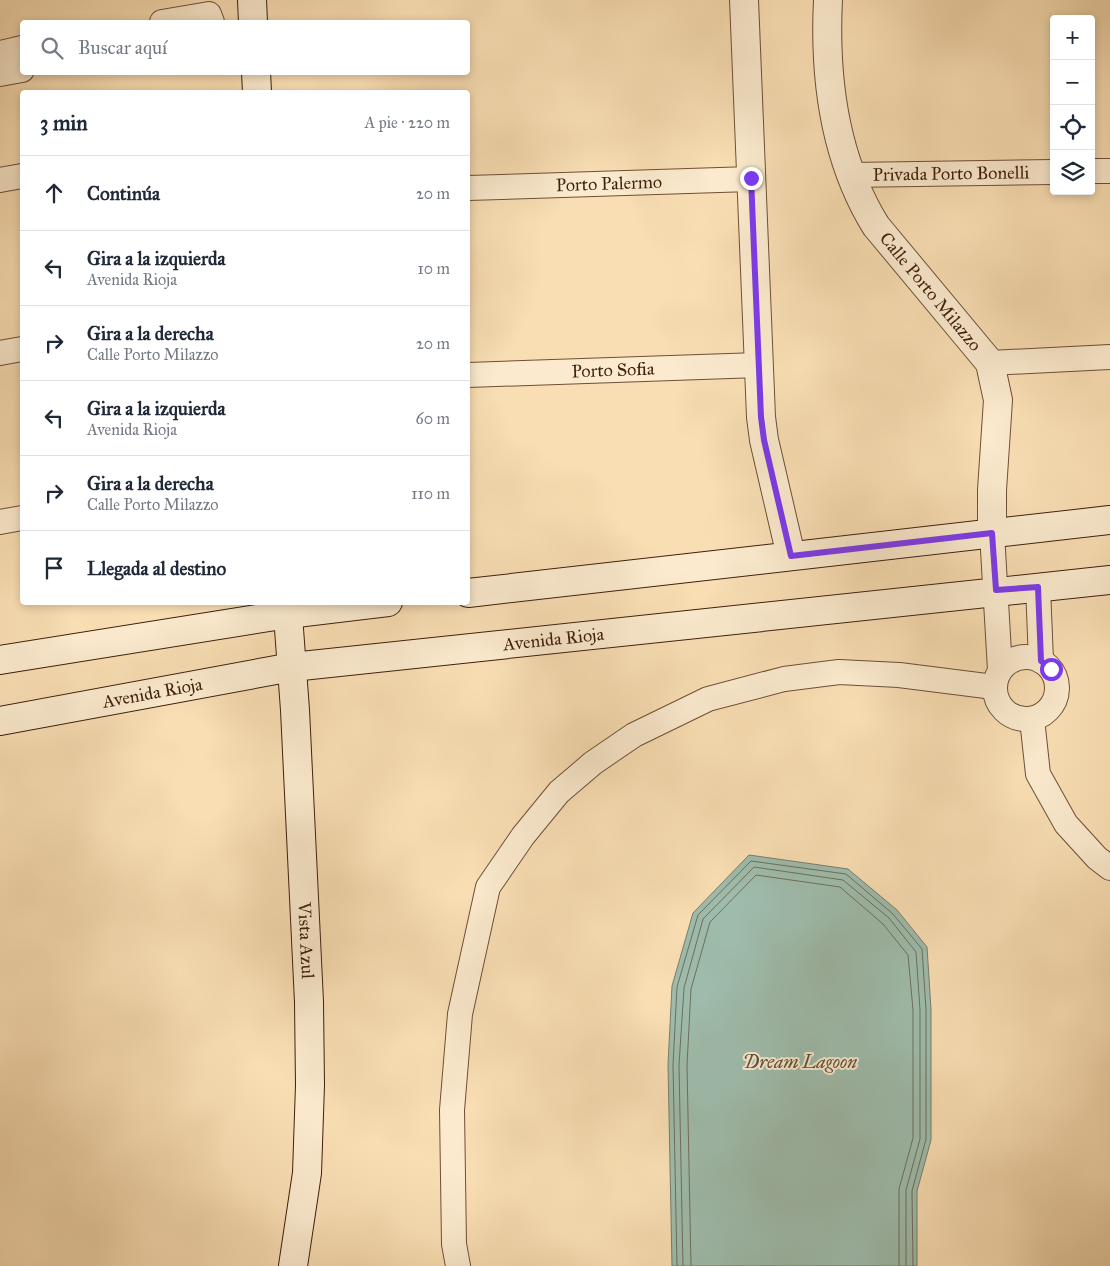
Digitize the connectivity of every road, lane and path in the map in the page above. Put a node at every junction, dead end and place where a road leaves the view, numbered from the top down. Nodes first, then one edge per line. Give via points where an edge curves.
1 (252, 0) edge
2 (744, 0) edge
3 (828, 0) edge
4 (210, 18) edge
5 (186, 20) edge
6 (253, 20) edge
7 (20, 48) edge
8 (0, 53) edge
9 (20, 70) edge
10 (0, 74) edge
11 (256, 75) edge
12 (257, 90) edge
13 (1095, 171) edge
14 (1110, 171) edge
15 (1050, 172) edge
16 (850, 175) junction
17 (20, 176) edge
18 (751, 178) junction
19 (0, 180) edge
20 (470, 188) edge
21 (20, 349) edge
22 (0, 353) edge
23 (1110, 357) edge
24 (990, 363) junction
25 (759, 365) junction
26 (470, 375) edge
27 (20, 518) edge
28 (1110, 520) edge
29 (0, 522) edge
30 (992, 533) junction
31 (791, 556) junction
32 (1110, 580) edge
33 (1038, 587) junction
34 (996, 590) junction
35 (470, 593) edge
36 (338, 605) edge
37 (287, 608) edge
38 (0, 660) edge
39 (1041, 661) junction
40 (292, 667) junction
41 (997, 679) junction
42 (1032, 719) junction
43 (0, 721) edge
44 (1110, 868) edge
45 (293, 1266) edge
46 (458, 1266) edge

1 - 6 main road
2 - 18 main road
3 - 16 main road, Calle Porto Milazzo via 826,42 832,113
4 - 5 street
7 - 8 street
9 - 10 street
11 - 12 main road
13 - 14 street
15 - 16 street, Privada Porto Bonelli
16 - 24 main road, Calle Porto Milazzo via 876,226
17 - 19 street
18 - 20 street, Porto Palermo
18 - 25 main road
21 - 22 street
23 - 24 street
24 - 30 main road, Calle Porto Milazzo via 998,400
25 - 26 street, Porto Sofia
25 - 31 main road via 764,440
27 - 29 street
28 - 30 main road
30 - 31 main road
30 - 34 street, Calle Porto Milazzo
31 - 35 main road
32 - 33 main road, Avenida Rioja
33 - 34 main road, Avenida Rioja
33 - 39 street
34 - 40 main road, Avenida Rioja
34 - 41 street, Calle Porto Milazzo
36 - 37 main road
37 - 38 main road
37 - 40 main road, Vista Azul
39 - 41 street via 1026,657 1012,660
39 - 42 street via 1054,675 1057,693 1048,710
40 - 43 main road, Avenida Rioja
40 - 45 main road, Vista Azul via 309,1002 310,1085 307,1173
41 - 42 street via 996,700 1005,712 1018,718
41 - 46 street via 848,673 784,679 708,699 634,735 593,763 559,792 488,887 460,1014 452,1110 454,1244
42 - 44 street via 1038,774 1066,824

